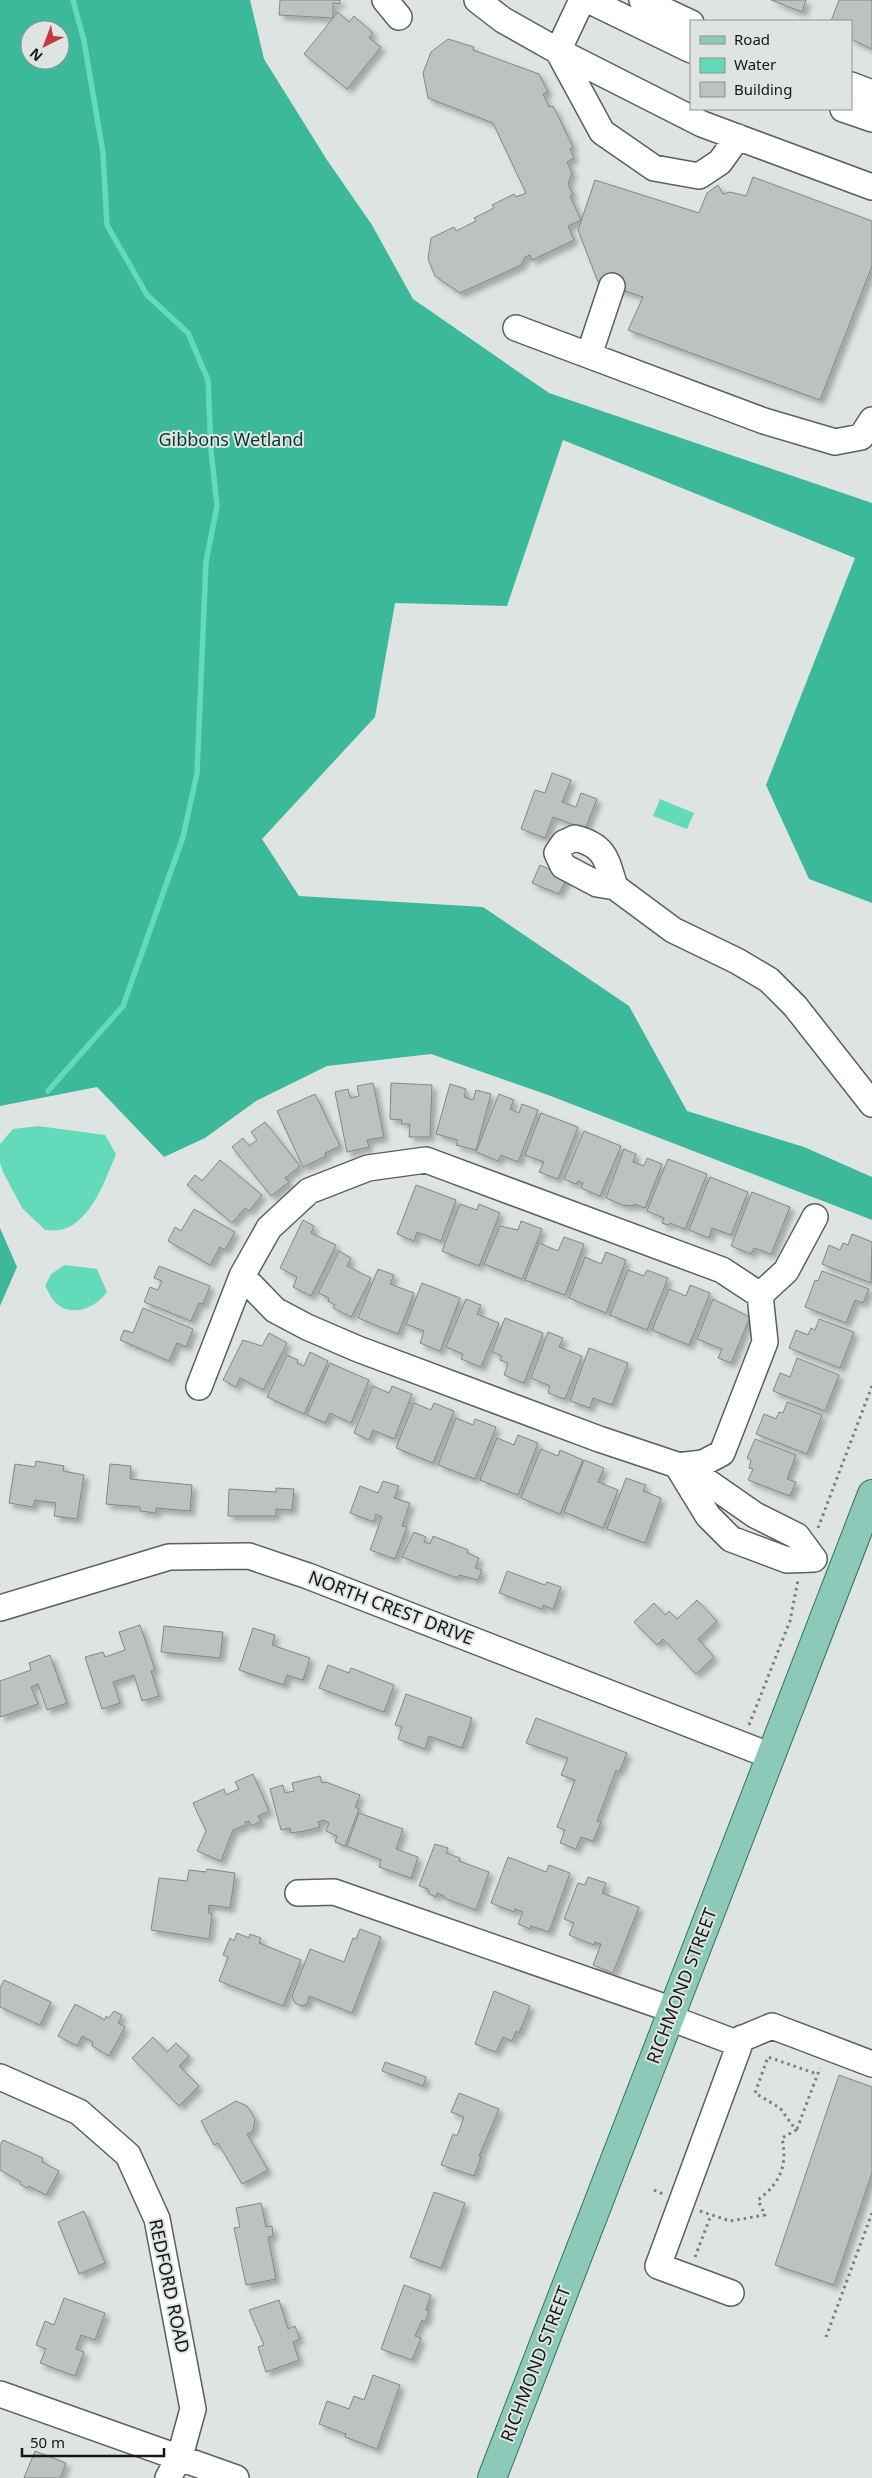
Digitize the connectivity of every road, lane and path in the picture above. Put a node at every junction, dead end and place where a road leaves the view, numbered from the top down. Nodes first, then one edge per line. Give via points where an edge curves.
1 (478, 0) edge
2 (582, 0) edge
3 (588, 0) edge
4 (642, 0) edge
5 (690, 23) edge
6 (690, 50) edge
7 (558, 51) junction
8 (852, 85) edge
9 (872, 93) edge
10 (738, 137) junction
11 (872, 187) edge
12 (612, 286) dead end
13 (516, 328) dead end
14 (588, 355) junction
15 (872, 420) edge
16 (615, 887) dead end
17 (872, 1104) edge
18 (815, 1217) dead end
19 (242, 1276) junction
20 (760, 1295) junction
21 (199, 1387) dead end
22 (677, 1466) junction
23 (872, 1494) edge
24 (0, 1608) edge
25 (771, 1756) junction
26 (298, 1893) dead end
27 (672, 2014) junction
28 (742, 2038) junction
29 (824, 2061) dead end
30 (872, 2064) edge
31 (817, 2074) junction
32 (0, 2077) edge
33 (796, 2130) junction
34 (654, 2190) dead end
35 (682, 2203) junction
36 (872, 2213) edge
37 (711, 2215) junction
38 (693, 2262) dead end
39 (731, 2293) dead end
40 (826, 2337) dead end
41 (0, 2394) edge
42 (180, 2456) junction
43 (168, 2478) edge
44 (236, 2478) edge
45 (492, 2478) edge

1 - 7 street via 503,20
2 - 7 street
3 - 6 street
4 - 5 street
7 - 10 street via 702,124
7 - 10 street via 602,132 654,168 699,176 720,162
8 - 9 street
10 - 11 street
12 - 14 street
13 - 14 street
14 - 15 street via 764,421 834,442 861,437
16 - 17 street via 673,930 769,980 795,1006
18 - 20 street via 786,1272
19 - 20 street via 269,1228 309,1191 368,1168 426,1160 722,1270
19 - 21 street
19 - 22 street via 275,1310 341,1342
20 - 22 street via 765,1342 722,1453 703,1463
22 - 22 street via 708,1516 731,1539 787,1560 814,1559 797,1536 755,1516 689,1469
23 - 25 main road, RICHMOND STREET
24 - 25 street, NORTH CREST DRIVE via 169,1557 249,1556
25 - 27 main road, RICHMOND STREET
26 - 27 street via 334,1892
27 - 28 street via 734,2042
27 - 45 main road, RICHMOND STREET
28 - 30 street via 772,2026
28 - 35 street
29 - 31 path
31 - 33 path
31 - 33 path via 768,2057 755,2093 780,2108
32 - 42 street, REDFORD ROAD via 79,2112 128,2155 157,2219 193,2409
33 - 37 path via 782,2138 785,2156 779,2180 758,2200 765,2215 730,2221
34 - 35 path
35 - 37 path
35 - 39 street via 658,2266
36 - 40 path
37 - 38 path
41 - 42 street
42 - 43 street, REDFORD ROAD
42 - 44 street

